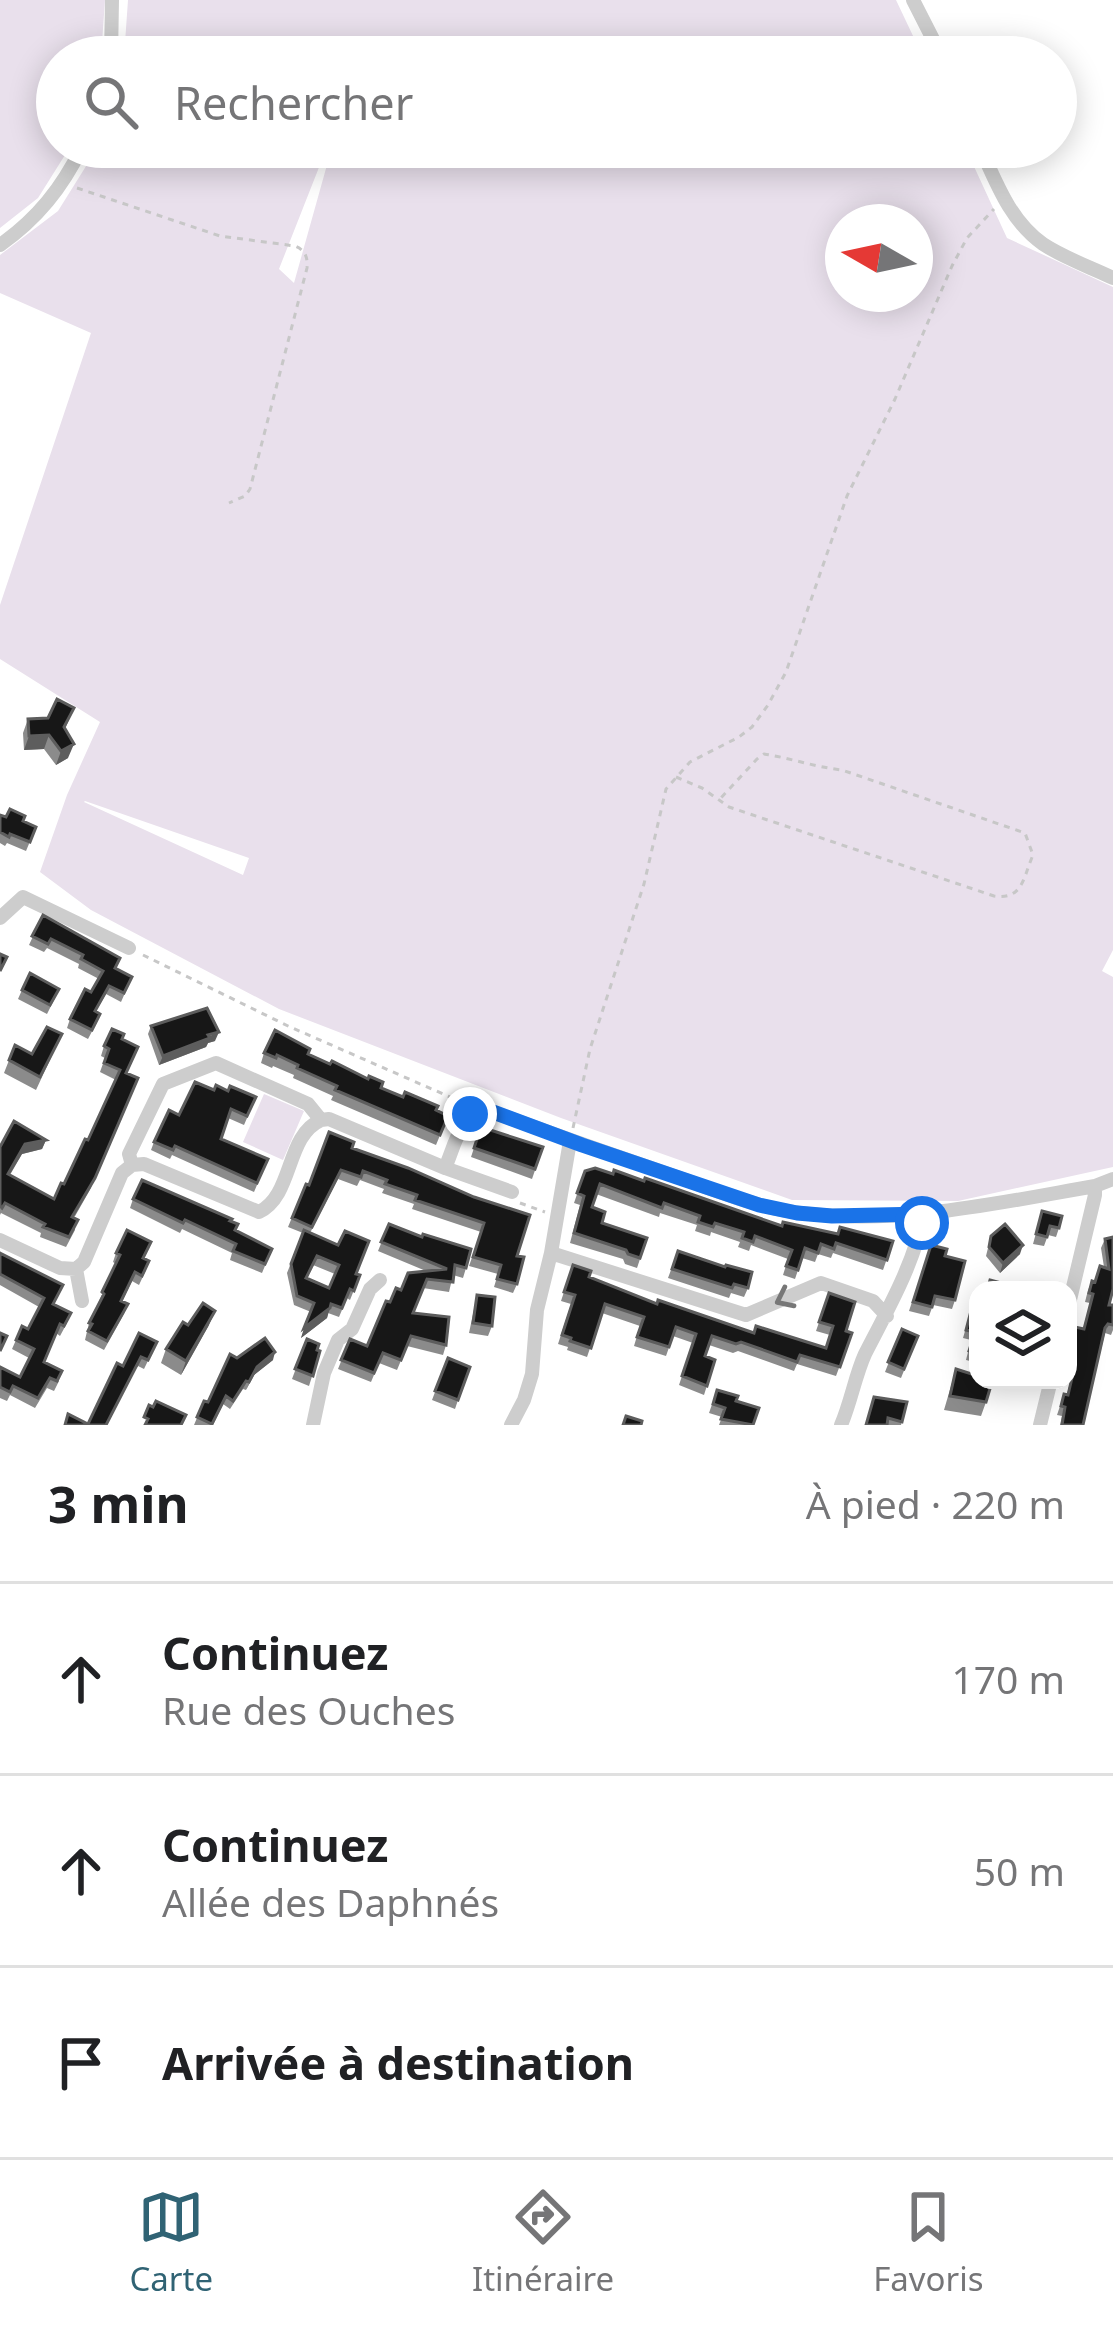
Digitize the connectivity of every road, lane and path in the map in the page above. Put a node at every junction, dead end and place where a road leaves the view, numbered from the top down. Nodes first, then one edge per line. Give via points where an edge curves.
1 (112, 0) edge
2 (913, 0) edge
3 (111, 36) edge
4 (931, 36) edge
5 (71, 168) edge
6 (990, 168) edge
7 (65, 180) junction
8 (1005, 202) junction
9 (0, 245) edge
10 (1113, 278) edge
11 (229, 502) dead end
12 (674, 777) junction
13 (719, 800) junction
14 (0, 918) edge
15 (129, 948) joint
16 (478, 1110) junction
17 (322, 1120) junction
18 (570, 1141) junction
19 (132, 1165) junction
20 (445, 1168) junction
21 (1113, 1179) edge
22 (1095, 1186) junction
23 (512, 1192) joint
24 (924, 1214) junction
25 (556, 1216) junction
26 (0, 1240) edge
27 (551, 1253) junction
28 (76, 1269) junction
29 (380, 1280) dead end
30 (1074, 1281) edge
31 (82, 1301) dead end
32 (887, 1316) junction
33 (1049, 1389) edge
34 (313, 1425) edge
35 (511, 1425) edge
36 (841, 1425) edge
37 (1040, 1425) edge

1 - 3 street
2 - 4 street
5 - 7 street
6 - 8 street
7 - 9 street
7 - 11 path via 220,236 295,246 306,255 250,489
8 - 10 street via 1043,244
8 - 12 path via 967,238 952,266 847,496 768,705 740,737
12 - 13 path
12 - 18 path via 590,1049
13 - 13 path via 994,896 1017,893 1033,855 1025,833 842,770 764,754
14 - 15 street via 23,897
15 - 16 path
16 - 18 street
16 - 20 street via 465,1120
17 - 19 street via 306,1130 273,1204 259,1212
17 - 19 street via 308,1104 216,1063 163,1084 129,1154
17 - 20 street
18 - 24 street via 797,1213
18 - 25 street
19 - 28 street
20 - 23 street
21 - 22 street
22 - 24 street
22 - 30 street
23 - 25 path via 517,1202
24 - 32 street
25 - 27 street
26 - 28 street
32 -> 27 street via 873,1300 821,1283 746,1315
27 - 35 street via 530,1383
28 - 31 street
29 - 34 street via 338,1340
32 - 36 street
33 - 37 street

